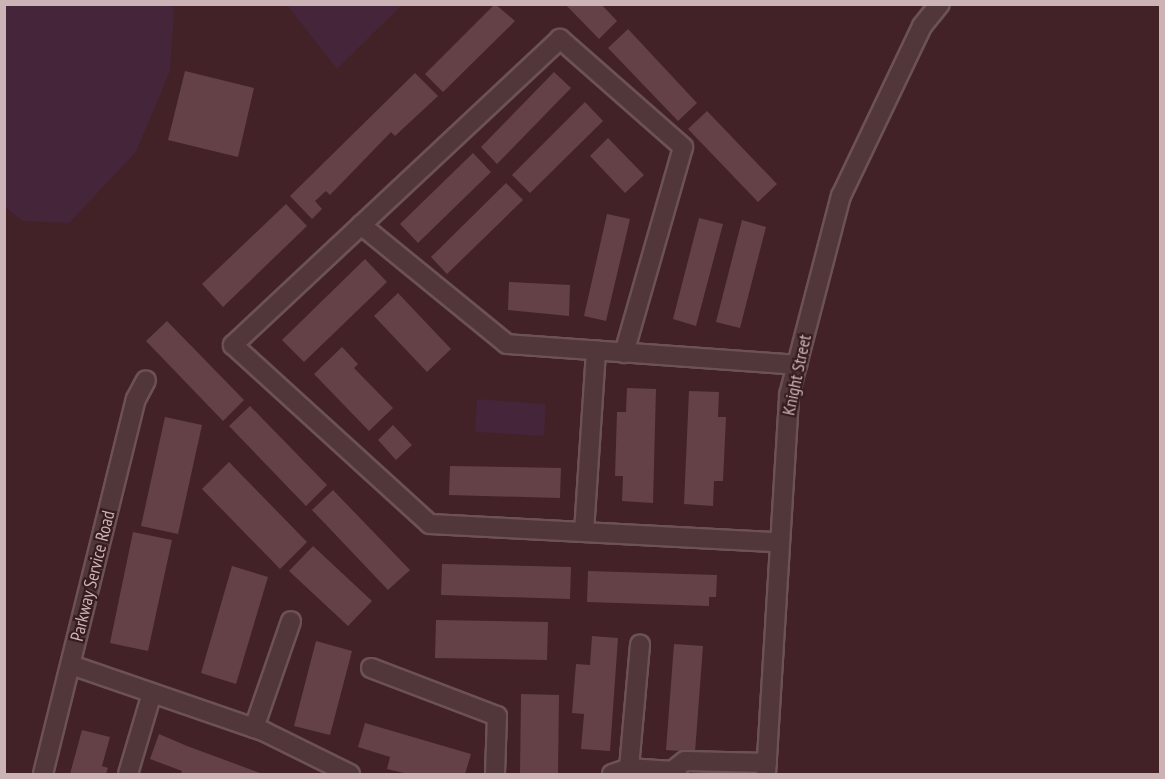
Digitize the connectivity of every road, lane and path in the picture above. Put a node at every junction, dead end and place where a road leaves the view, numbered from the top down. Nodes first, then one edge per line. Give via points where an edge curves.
1 (940, 4) edge
2 (361, 225) junction
3 (596, 350) junction
4 (624, 352) junction
5 (797, 365) junction
6 (146, 380) dead end
7 (584, 532) junction
8 (778, 542) junction
9 (291, 621) dead end
10 (640, 645) dead end
11 (71, 665) junction
12 (371, 668) dead end
13 (152, 693) junction
14 (254, 728) junction
15 (767, 769) edge
16 (620, 771) edge
17 (674, 773) edge
18 (43, 774) edge
19 (128, 774) edge
20 (350, 774) edge
21 (495, 774) edge

1 - 5 street, Knight Street via 922,26 841,196
2 - 3 street via 507,344
2 - 4 street via 560,39 683,147
2 - 7 street via 233,345 429,524
3 - 4 street
3 - 7 street
4 - 5 street
5 - 8 street, Knight Street via 789,395
6 - 11 street, Parkway Service Road via 136,399
7 - 8 street
8 - 15 street, Knight Street
9 - 14 street
10 - 16 street
11 - 13 street
11 - 18 street, Parkway Service Road
12 - 21 street via 497,716
13 - 14 street
13 - 19 street
14 - 20 street
15 - 17 street via 685,762
16 - 17 street

